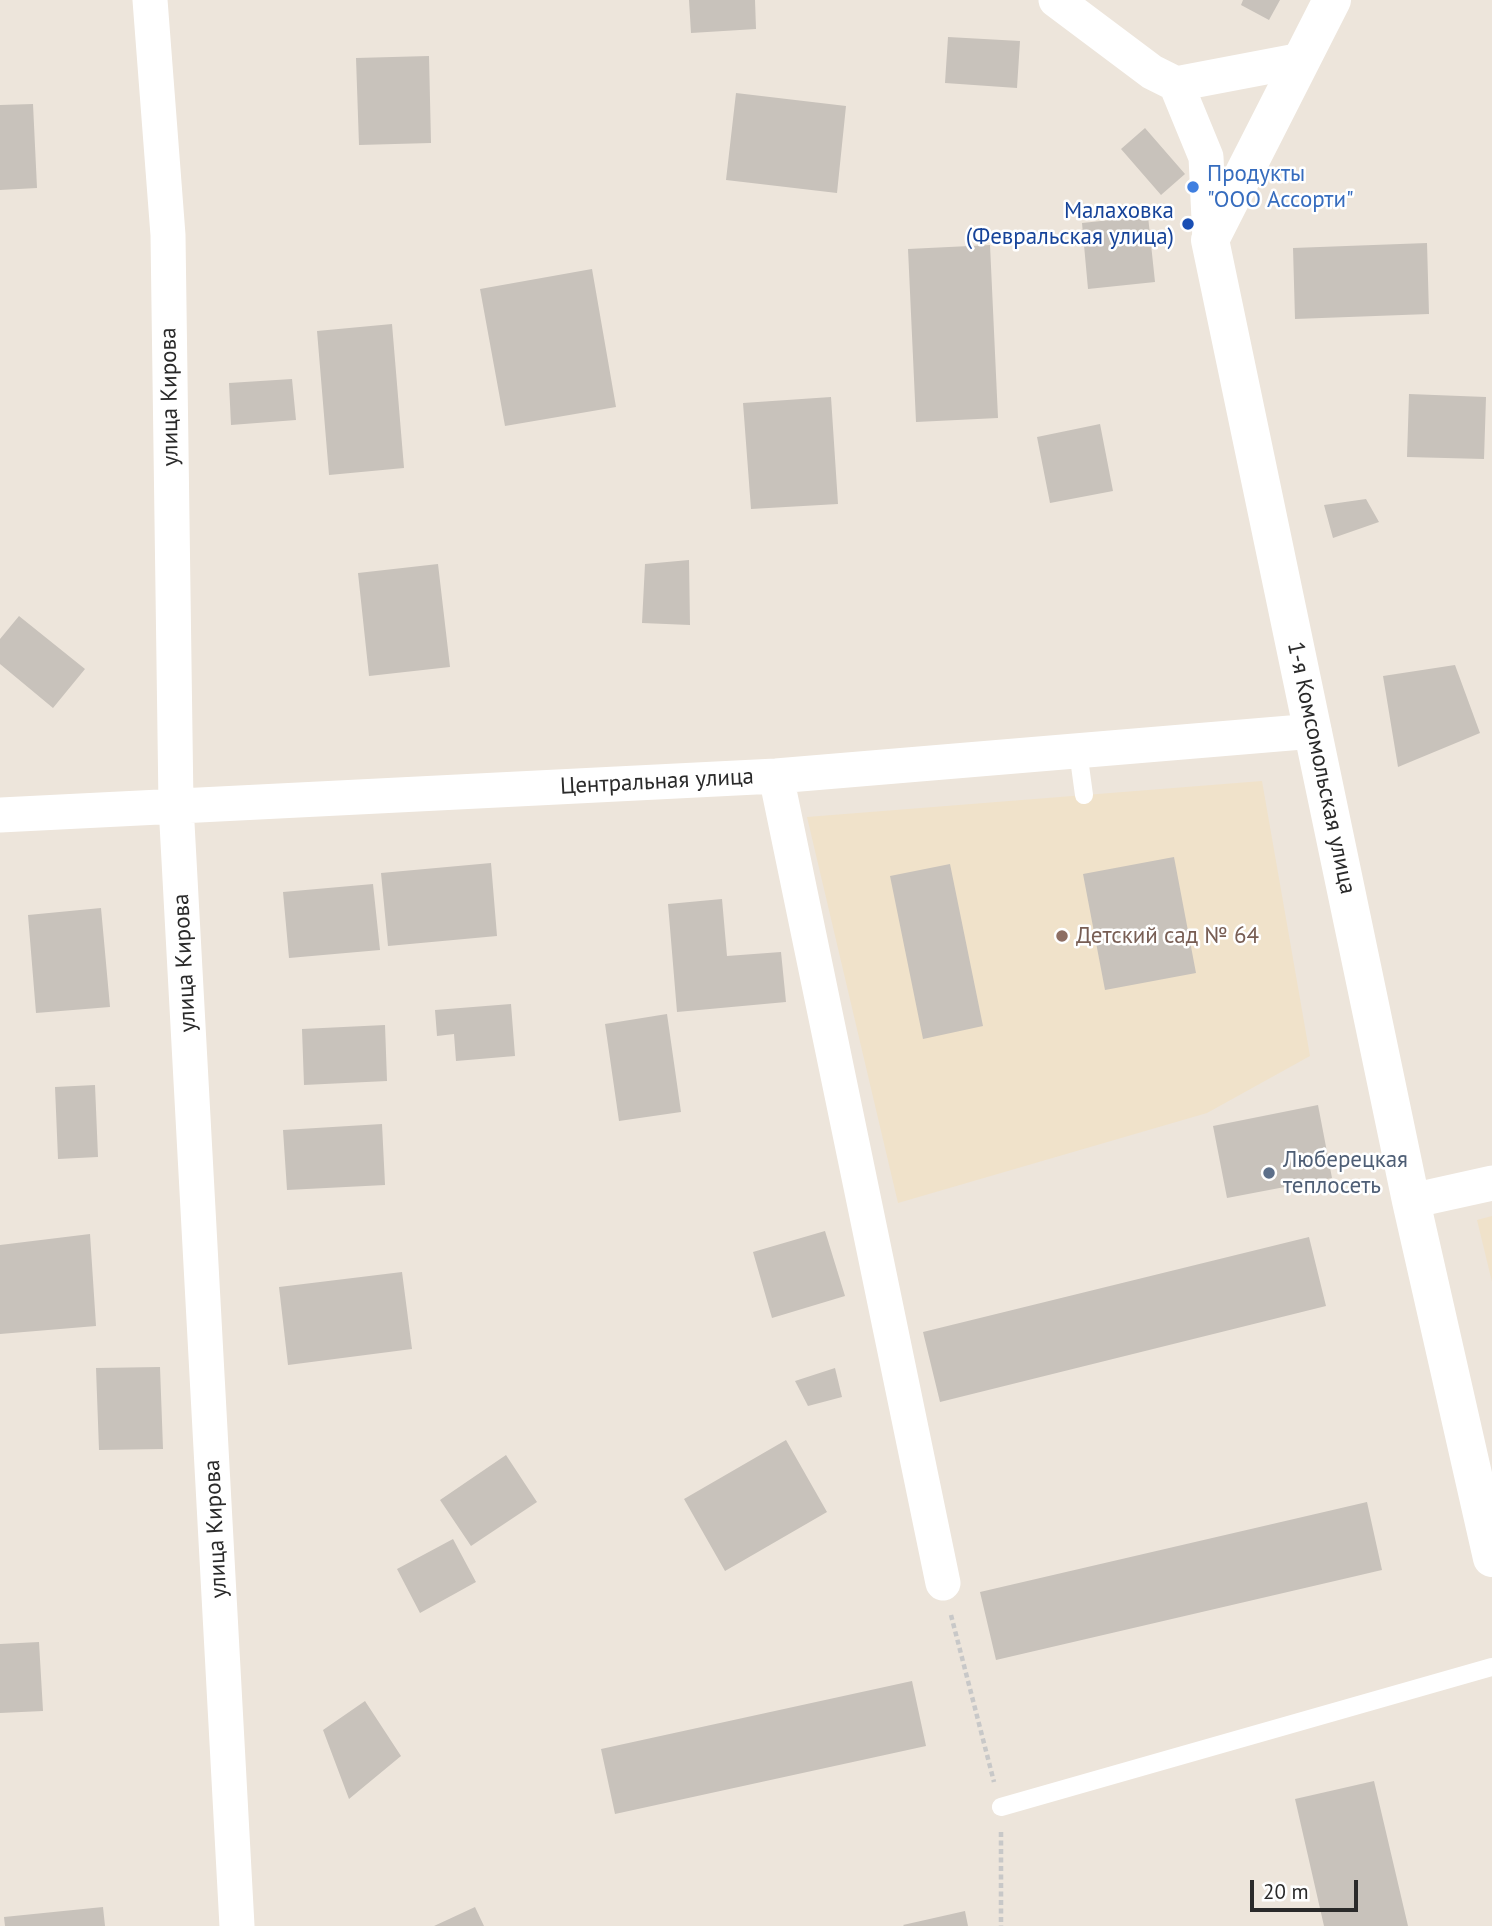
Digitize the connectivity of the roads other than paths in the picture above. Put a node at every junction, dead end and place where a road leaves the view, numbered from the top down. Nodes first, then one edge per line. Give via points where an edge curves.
1 (150, 0) edge
2 (1056, 0) edge
3 (1332, 0) edge
4 (1302, 60) junction
5 (1176, 84) junction
6 (1210, 240) junction
7 (1314, 731) junction
8 (1078, 751) junction
9 (776, 776) junction
10 (1084, 795) dead end
11 (176, 804) junction
12 (0, 815) edge
13 (1492, 1183) edge
14 (1410, 1201) junction
15 (1488, 1519) edge
16 (1492, 1558) edge
17 (943, 1583) road end
18 (1492, 1667) edge
19 (1001, 1807) road end
20 (237, 1926) edge

1 - 11 street, улица Кирова via 167,235
2 - 5 street via 1152,72
3 - 4 main road
4 - 5 street
4 - 6 main road
5 - 6 street via 1206,157
6 - 7 main road, 1-я Комсомольская улица
7 - 8 street, Центральная улица
7 - 14 main road, 1-я Комсомольская улица
8 - 9 street, Центральная улица
8 - 10 lane
9 - 11 street, Центральная улица
9 - 17 street
11 - 12 street, Центральная улица
11 - 20 street, улица Кирова
13 - 14 street
14 - 15 main road, 1-я Комсомольская улица
15 - 16 main road, 1-я Комсомольская улица
18 - 19 lane

